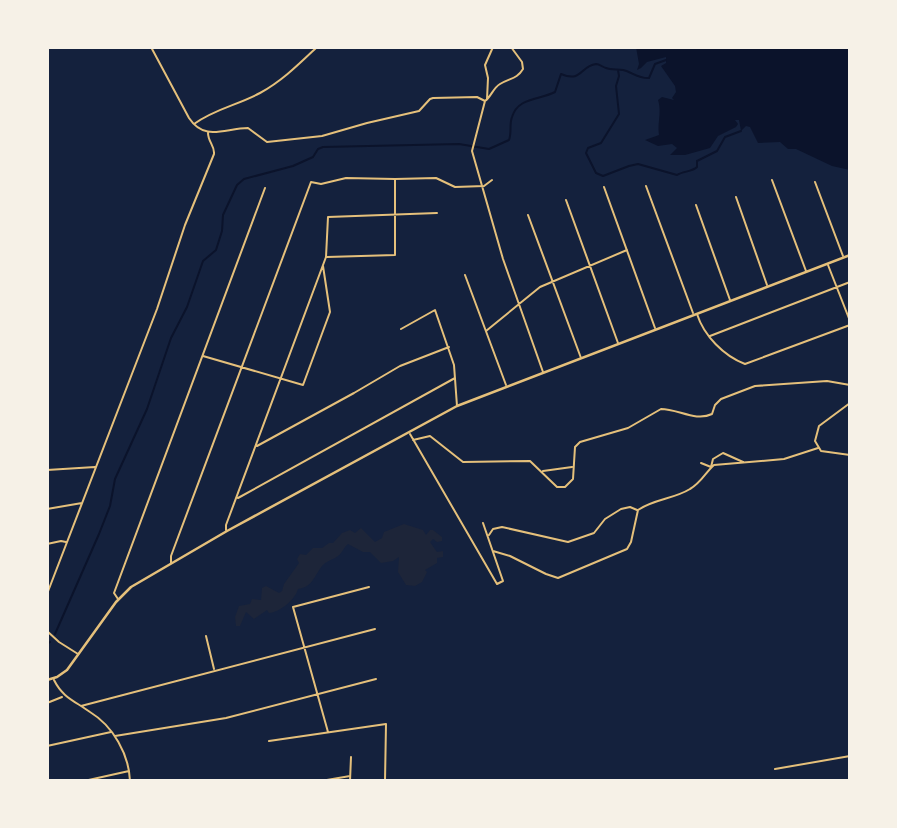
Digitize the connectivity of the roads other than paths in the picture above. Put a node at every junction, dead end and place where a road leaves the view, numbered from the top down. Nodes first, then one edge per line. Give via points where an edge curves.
1 (151, 47) edge
2 (317, 47) edge
3 (493, 47) edge
4 (511, 47) edge
5 (486, 101) junction
6 (193, 124) junction
7 (208, 133) junction
8 (395, 179) junction
9 (492, 180) dead end
10 (772, 180) dead end
11 (815, 182) dead end
12 (481, 186) junction
13 (646, 186) dead end
14 (604, 187) dead end
15 (265, 188) dead end
16 (736, 197) dead end
17 (566, 200) dead end
18 (696, 205) dead end
19 (437, 213) dead end
20 (395, 215) junction
21 (528, 215) dead end
22 (627, 250) junction
23 (850, 255) edge
24 (326, 257) junction
25 (843, 257) junction
26 (827, 264) junction
27 (323, 265) junction
28 (590, 266) junction
29 (806, 272) junction
30 (466, 275) dead end
31 (553, 282) junction
32 (850, 282) edge
33 (768, 287) junction
34 (837, 287) junction
35 (730, 301) junction
36 (519, 304) junction
37 (695, 315) junction
38 (850, 323) edge
39 (401, 329) dead end
40 (655, 330) junction
41 (486, 331) junction
42 (710, 336) junction
43 (619, 344) junction
44 (449, 348) junction
45 (202, 356) junction
46 (581, 358) junction
47 (242, 368) junction
48 (543, 373) junction
49 (454, 378) junction
50 (281, 379) junction
51 (507, 386) junction
52 (850, 386) edge
53 (850, 403) edge
54 (457, 406) junction
55 (409, 433) junction
56 (413, 440) junction
57 (256, 446) junction
58 (818, 448) junction
59 (850, 455) edge
60 (701, 463) dead end
61 (744, 463) junction
62 (97, 467) junction
63 (574, 467) junction
64 (711, 467) junction
65 (47, 470) edge
66 (542, 471) junction
67 (236, 499) junction
68 (83, 503) junction
69 (47, 509) edge
70 (638, 510) junction
71 (483, 523) dead end
72 (226, 531) junction
73 (489, 537) junction
74 (67, 542) junction
75 (47, 544) edge
76 (493, 551) junction
77 (171, 564) junction
78 (50, 576) dead end
79 (53, 579) junction
80 (369, 587) dead end
81 (47, 594) edge
82 (119, 599) junction
83 (375, 629) dead end
84 (47, 631) edge
85 (206, 636) dead end
86 (304, 647) junction
87 (79, 654) junction
88 (214, 670) junction
89 (54, 679) junction
90 (376, 679) dead end
91 (47, 680) edge
92 (317, 695) junction
93 (63, 696) junction
94 (47, 703) edge
95 (81, 706) junction
96 (113, 732) junction
97 (328, 733) junction
98 (115, 736) junction
99 (270, 741) dead end
100 (47, 746) edge
101 (850, 756) edge
102 (351, 757) dead end
103 (775, 769) dead end
104 (130, 771) junction
105 (350, 776) junction
106 (84, 781) edge
107 (130, 781) edge
108 (321, 781) edge
109 (350, 781) edge
110 (385, 781) edge

1 - 6 street
2 - 6 street via 266,89
3 - 5 street via 485,65
4 - 5 street via 523,69 519,76 497,85
5 - 7 street via 433,98 419,111 303,139 267,142 248,128
5 - 12 street via 472,146
6 - 7 street
7 - 62 street via 214,154
8 - 12 street via 436,178 455,187
8 - 20 street
8 - 47 street via 311,181
9 - 12 street
10 - 29 street
11 - 25 street
12 - 36 street
13 - 37 street
14 - 22 street
15 - 45 street
16 - 33 street
17 - 28 street
18 - 35 street
19 - 20 street
20 - 24 street via 328,217
20 - 24 street via 395,255
21 - 31 street
22 - 28 street
22 - 40 street
23 - 25 main road
24 - 27 street
25 - 26 main road
26 - 29 main road
26 - 34 street
27 - 50 street
27 - 50 street via 330,312 326,324 303,385
28 - 31 street
28 - 43 street
29 - 33 main road
30 - 41 street
31 - 36 street
31 - 46 street
32 - 34 street
33 - 35 main road
34 - 38 street
34 - 42 street
35 - 37 main road
36 - 41 street
36 - 48 street
37 - 40 main road
37 - 42 street
38 - 42 street via 744,364 730,359
39 - 44 street via 434,310
40 - 43 main road
41 - 51 street
43 - 46 main road
44 - 49 street
44 - 57 street via 400,366
45 - 47 street
45 - 82 street via 114,593
46 - 48 main road
47 - 50 street
47 - 77 street
48 - 51 main road
49 - 54 street
49 - 67 street
50 - 57 street
51 - 54 main road
52 - 63 street via 827,381 755,386 721,399 707,417 661,409 628,428 580,442 575,447
53 - 58 street via 819,426
54 - 55 main road
55 - 56 street
55 - 72 main road
56 - 66 street via 430,436 463,462 528,461
56 - 76 street via 497,584 503,581
57 - 67 street
58 - 59 street
58 - 61 street via 784,460
60 - 64 street
61 - 64 street
61 - 64 street via 721,453
62 - 65 street
62 - 68 street
63 - 66 street
63 - 66 street via 571,483 565,487 557,487
64 - 70 street via 691,489
67 - 72 street
68 - 69 street
68 - 74 street
70 - 73 street via 621,509 594,533 568,542 502,527
70 - 76 street via 627,549 558,578
71 - 73 street
72 - 77 main road
73 - 76 street
74 - 75 street
74 - 79 street
77 - 82 main road
78 - 79 street
79 - 81 street
80 - 86 street via 293,607
82 - 87 main road
83 - 86 street
84 - 87 street
85 - 88 street
86 - 88 street
86 - 92 street
87 - 89 main road
88 - 95 street
89 - 91 main road
89 - 93 street
90 - 92 street
92 - 97 street
92 - 98 street via 217,720
93 - 94 street
93 - 95 street
95 - 96 street
96 - 98 street
96 - 100 street
97 - 99 street
97 - 110 street via 386,724
98 - 104 street
101 - 103 street
102 - 105 street
104 - 106 street
104 - 107 street
105 - 108 street
105 - 109 street

